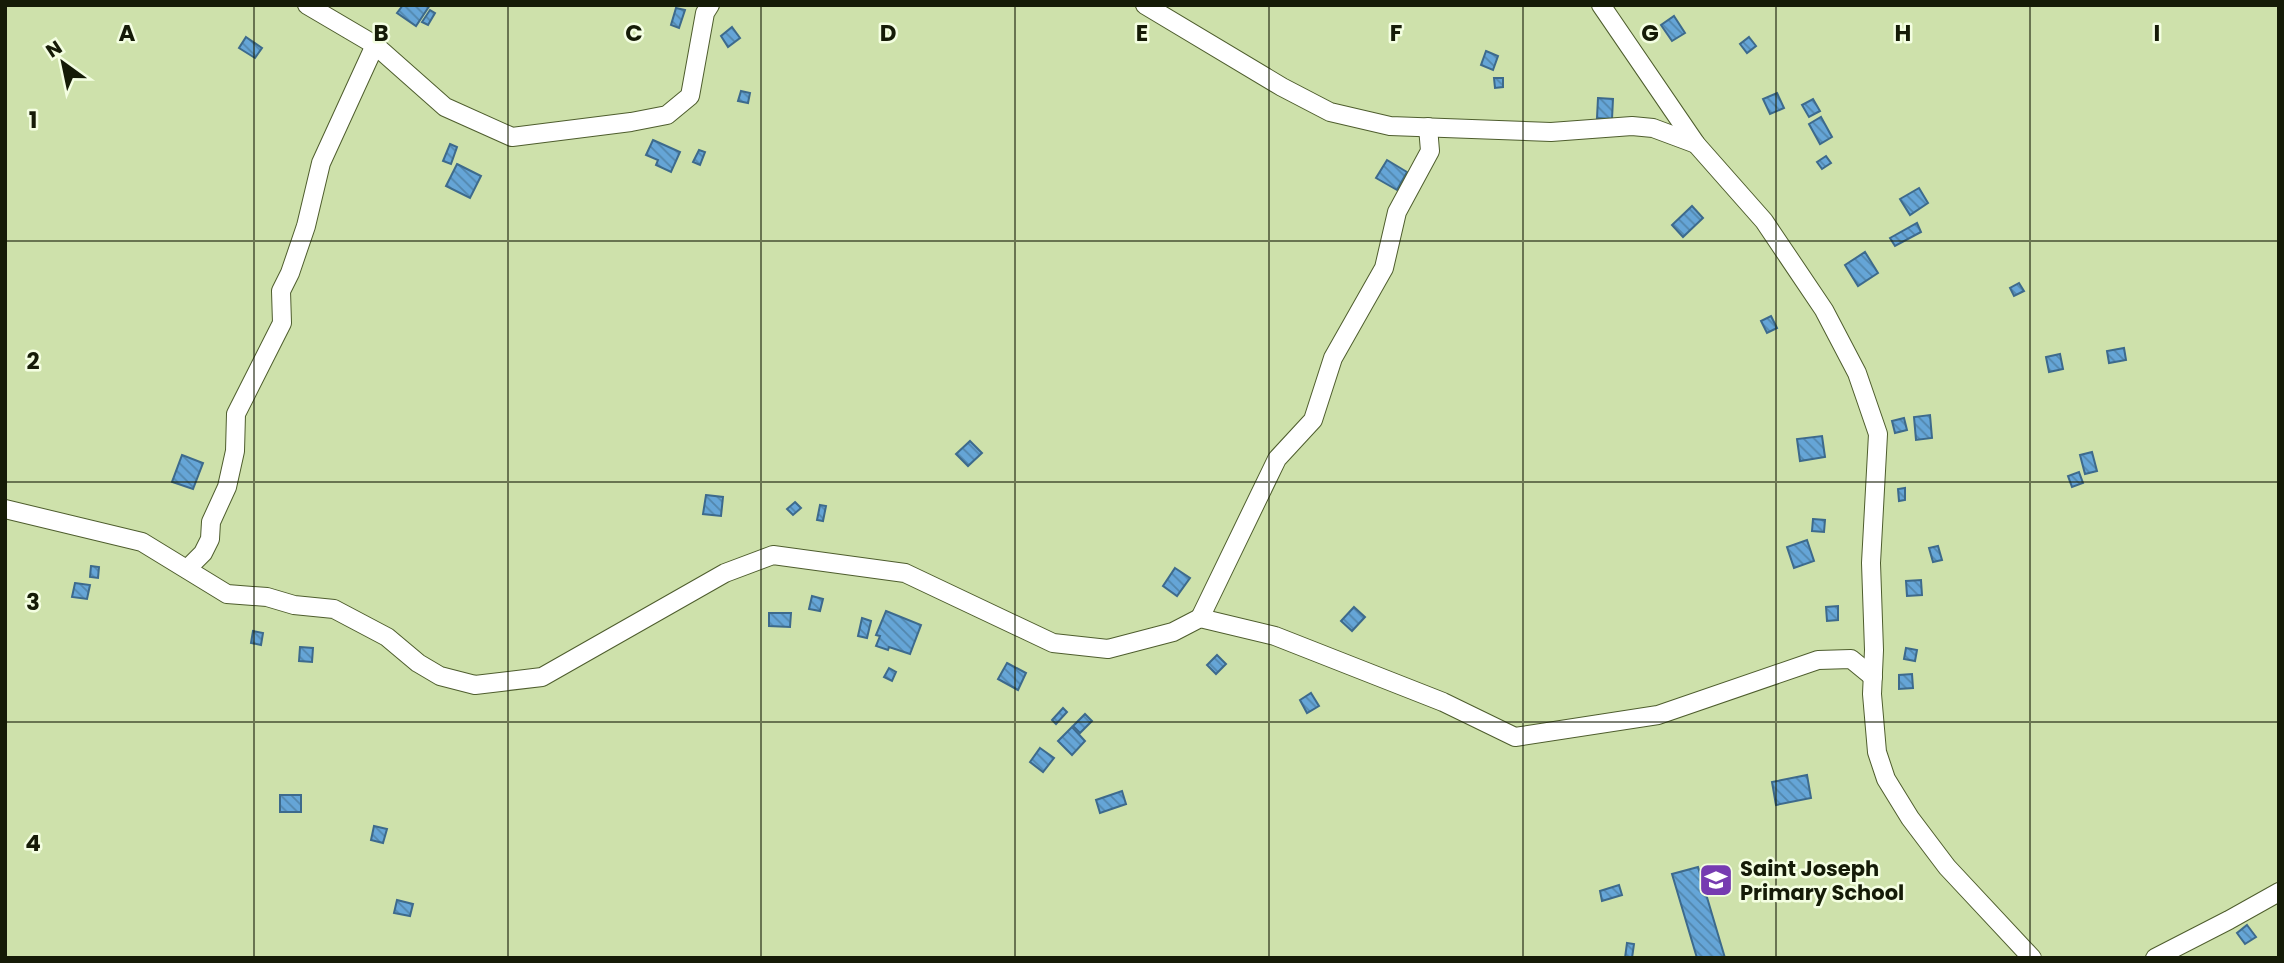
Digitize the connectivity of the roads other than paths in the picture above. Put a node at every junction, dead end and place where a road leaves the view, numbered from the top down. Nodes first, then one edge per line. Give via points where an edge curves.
1 (307, 5) edge
2 (710, 5) edge
3 (1145, 5) edge
4 (1601, 5) edge
5 (375, 46) junction
6 (1427, 127) junction
7 (1696, 144) junction
8 (5, 509) edge
9 (187, 569) junction
10 (1200, 618) junction
11 (1873, 677) junction
12 (2279, 892) edge
13 (2032, 958) edge
14 (2155, 958) edge

1 - 5 street
2 - 5 street via 690,96 667,115 512,137 445,107
3 - 6 street via 1330,112 1390,126
4 - 7 street
5 - 9 street via 321,163 306,226 281,291 282,323 236,414 235,451 227,487 211,522 210,539
6 - 7 street via 1551,132 1632,126 1665,131
6 - 10 street via 1430,151 1396,212 1384,268 1332,358 1313,420 1277,459
7 - 11 street via 1754,208 1824,310 1857,373 1878,434 1871,563
8 - 9 street via 142,542
9 - 10 street via 227,593 334,609 387,636 440,676 475,685 542,677 725,573 773,555 905,573 1052,643 1108,649 1173,632
10 - 11 street via 1275,636 1443,702 1516,737 1658,715 1818,660 1851,659
11 - 13 street via 1877,752 1886,779 1947,867
12 - 14 street

